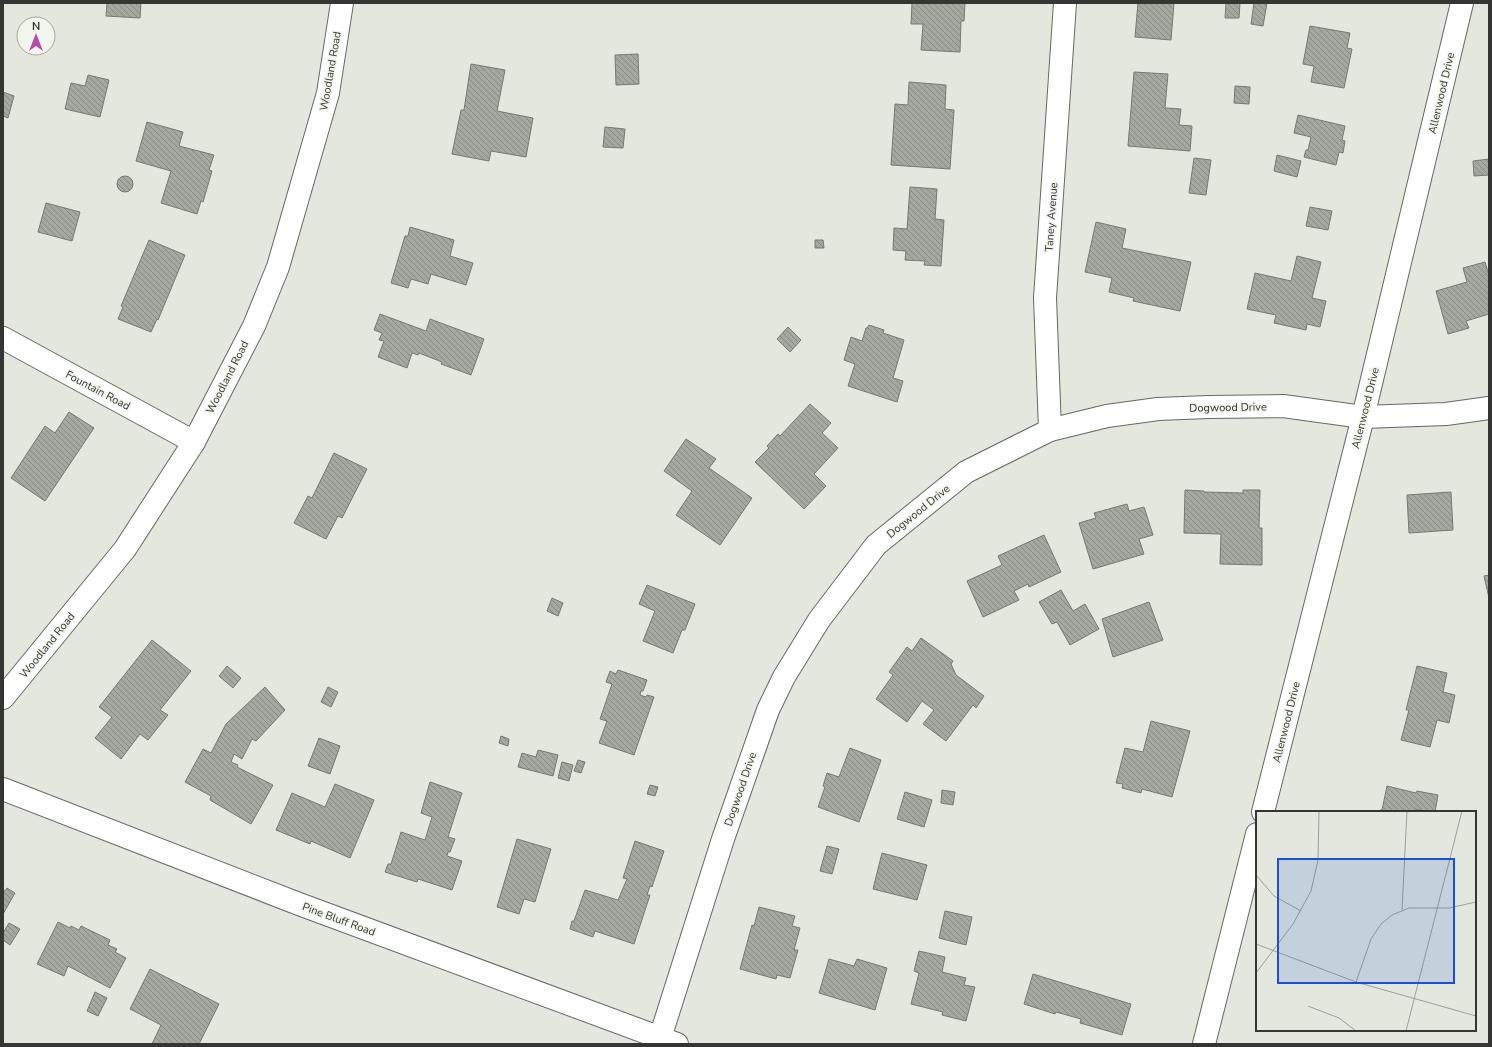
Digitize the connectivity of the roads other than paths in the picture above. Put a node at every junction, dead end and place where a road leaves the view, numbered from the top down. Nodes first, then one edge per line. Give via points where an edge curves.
1 (342, 3) edge
2 (1065, 3) edge
3 (1462, 3) edge
4 (3, 338) edge
5 (1489, 408) edge
6 (1363, 417) junction
7 (1050, 430) junction
8 (194, 442) junction
9 (3, 698) edge
10 (3, 789) edge
11 (1263, 811) edge
12 (1256, 838) edge
13 (668, 1041) edge
14 (1204, 1044) edge

1 - 8 street, Woodland Road via 328,93 278,267 254,326
2 - 7 street, Taney Avenue via 1045,298
3 - 6 street, Allenwood Drive
4 - 8 street, Fountain Road
5 - 6 street, Dogwood Drive via 1446,414
6 - 7 street, Dogwood Drive via 1283,406 1208,406 1107,416
6 - 11 street, Allenwood Drive
7 - 13 street, Dogwood Drive via 966,472 876,545 819,620 784,677 768,710 723,839
8 - 9 street, Woodland Road via 125,549
10 - 13 street, Pine Bluff Road via 299,904
12 - 14 street

